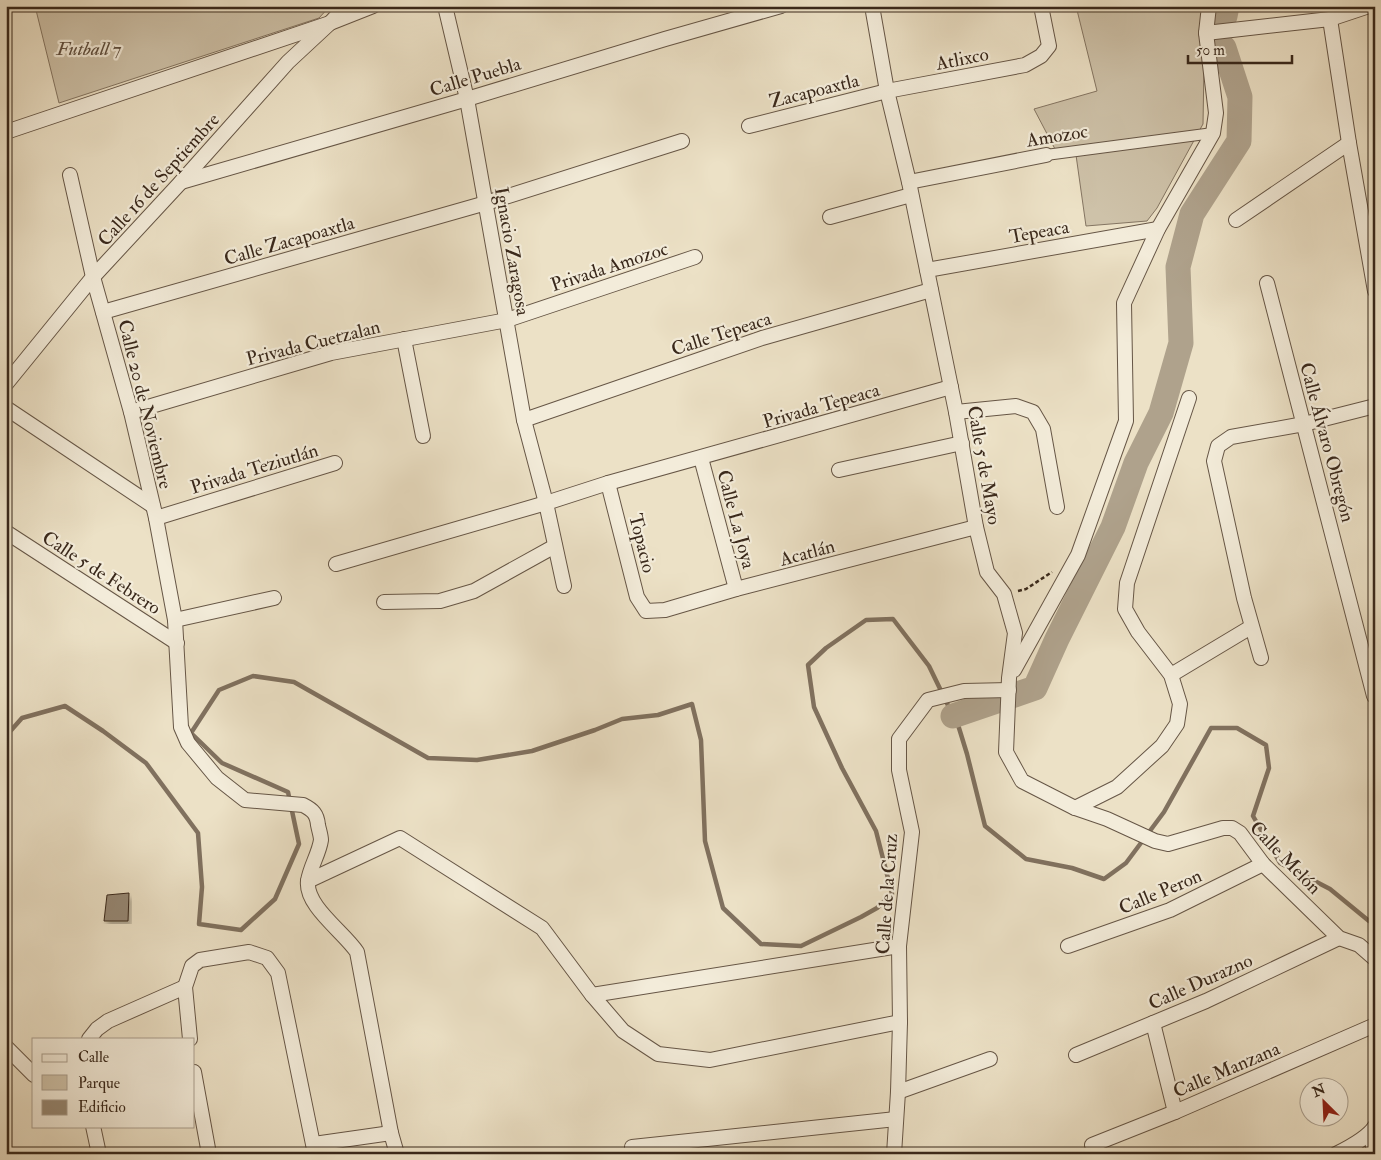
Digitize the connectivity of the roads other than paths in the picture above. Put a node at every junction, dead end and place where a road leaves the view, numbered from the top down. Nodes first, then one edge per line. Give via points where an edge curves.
1 (346, 6) edge
2 (373, 6) edge
3 (445, 6) edge
4 (781, 6) edge
5 (872, 6) edge
6 (1041, 6) edge
7 (1209, 6) edge
8 (1369, 6) edge
9 (1330, 19) junction
10 (330, 23) junction
11 (1206, 33) junction
12 (887, 91) junction
13 (467, 99) junction
14 (749, 126) dead end
15 (7, 127) edge
16 (1213, 133) junction
17 (682, 141) dead end
18 (1349, 143) junction
19 (1046, 155) joint
20 (70, 175) dead end
21 (181, 182) junction
22 (910, 188) junction
23 (486, 203) junction
24 (830, 217) dead end
25 (1236, 220) dead end
26 (1158, 229) junction
27 (695, 257) dead end
28 (927, 270) junction
29 (93, 276) junction
30 (1267, 283) dead end
31 (931, 290) junction
32 (1375, 291) edge
33 (103, 312) junction
34 (507, 320) junction
35 (404, 339) junction
36 (6, 384) edge
37 (951, 388) junction
38 (1189, 398) dead end
39 (1375, 406) edge
40 (6, 408) edge
41 (131, 412) junction
42 (956, 412) junction
43 (524, 420) junction
44 (1304, 424) junction
45 (423, 436) dead end
46 (962, 443) junction
47 (701, 458) junction
48 (336, 463) dead end
49 (839, 470) dead end
50 (608, 483) junction
51 (546, 503) junction
52 (1057, 508) dead end
53 (154, 512) junction
54 (976, 527) junction
55 (6, 532) edge
56 (554, 546) junction
57 (336, 564) dead end
58 (564, 586) dead end
59 (736, 589) junction
60 (274, 598) dead end
61 (384, 602) dead end
62 (646, 611) joint
63 (176, 620) junction
64 (1252, 627) junction
65 (177, 643) junction
66 (1261, 658) dead end
67 (1171, 675) junction
68 (1009, 691) junction
69 (1374, 696) edge
70 (1075, 808) junction
71 (1155, 841) joint
72 (1264, 864) junction
73 (308, 881) junction
74 (1339, 938) junction
75 (899, 946) junction
76 (1068, 946) dead end
77 (1375, 959) edge
78 (184, 987) junction
79 (592, 995) junction
80 (900, 1022) junction
81 (1153, 1023) junction
82 (1375, 1025) edge
83 (90, 1038) edge
84 (190, 1038) edge
85 (6, 1047) edge
86 (1076, 1054) dead end
87 (990, 1059) dead end
88 (32, 1072) edge
89 (195, 1077) edge
90 (898, 1092) junction
91 (1175, 1112) junction
92 (896, 1119) junction
93 (91, 1129) edge
94 (1373, 1129) edge
95 (391, 1133) junction
96 (1092, 1145) dead end
97 (632, 1148) dead end
98 (314, 1149) edge
99 (99, 1154) edge
100 (209, 1154) edge
101 (397, 1154) edge
102 (894, 1154) edge
103 (1336, 1154) edge
104 (1374, 1154) edge

1 - 10 street, Calle 16 de Septiembre
2 - 10 street
3 - 13 street, Ignacio Zaragosa
4 - 13 street, Calle Puebla
5 - 12 street, Calle 5 de Mayo
6 - 12 street, Atlixco via 1049,46 1025,65
7 - 11 street
8 - 9 street
9 - 11 street
9 - 18 street
10 - 15 street
10 - 21 street, Calle 16 de Septiembre via 288,62
11 - 16 street via 1216,113
12 - 14 street, Zacapoaxtla
12 - 22 street, Calle 5 de Mayo
13 - 21 street, Calle Puebla
13 - 23 street, Ignacio Zaragosa
16 - 19 street, Amozoc
16 - 26 street
17 - 23 street, Calle Zacapoaxtla
18 - 25 street
18 - 32 street
19 - 22 street, Amozoc
20 - 29 street, Calle 20 de Noviembre
21 - 29 street, Calle 16 de Septiembre
22 - 24 street, Amozoc
22 - 28 street, Calle 5 de Mayo
23 - 33 street, Calle Zacapoaxtla
23 - 34 street, Ignacio Zaragosa
26 - 28 street, Tepeaca
26 - 68 street via 1124,303 1126,421 1078,555
27 - 34 street, Privada Amozoc
28 - 31 street, Calle 5 de Mayo
29 - 33 street, Calle 20 de Noviembre
29 - 36 street, Calle 16 de Septiembre
30 - 44 street, Calle Álvaro Obregón
31 - 37 street, Calle 5 de Mayo
31 - 43 street, Calle Tepeaca via 762,338
33 - 41 street, Calle 20 de Noviembre
34 - 35 street, Privada Cuetzalan
34 - 43 street, Ignacio Zaragosa
35 - 41 street, Privada Cuetzalan via 331,353
35 - 45 street
37 - 42 street, Calle 5 de Mayo
37 - 47 street, Privada Tepeaca
38 - 67 street via 1127,583 1125,609
39 - 44 street
40 - 53 street
41 - 53 street, Calle 20 de Noviembre
42 - 46 street, Calle 5 de Mayo
42 - 52 street via 1016,406 1033,412 1043,429
43 - 51 street, Ignacio Zaragosa
44 - 64 street via 1231,437 1218,446 1214,461
44 - 69 street, Calle Álvaro Obregón
46 - 49 street
46 - 54 street, Calle 5 de Mayo
47 - 50 street
47 - 59 street, Calle La Joya
48 - 53 street, Privada Teziutlán
50 - 51 street
50 - 62 street, Topacio via 637,597
51 - 56 street, Ignacio Zaragosa
51 - 57 street
53 - 63 street, Calle 20 de Noviembre
54 - 59 street, Acatlán
54 - 68 street, Calle 5 de Mayo via 987,572 1004,594 1015,634
55 - 65 street, Calle 5 de Febrero
56 - 58 street, Ignacio Zaragosa
56 - 61 street via 474,591 440,601
59 - 62 street, Acatlán via 665,610
60 - 63 street
63 - 65 street, Calle 20 de Noviembre
64 - 66 street
64 - 67 street
65 - 73 street, Calle 20 de Noviembre via 181,727 188,743 217,778 245,800 303,805 317,815 321,840
67 - 70 street via 1180,704 1177,724 1162,746 1117,787
68 - 70 street, Calle 5 de Mayo via 1006,752 1022,781
68 - 75 street, Calle de la Cruz via 964,691 928,700 899,739 899,770 912,832
70 - 71 street, Calle 5 de Mayo
71 - 72 street, Calle Melón via 1168,844 1232,828 1240,833
72 - 74 street, Calle Melón
72 - 76 street, Calle Peron via 1170,910
73 - 79 street via 400,838 542,928
73 - 95 street via 315,905 357,952
74 - 77 street, Calle Melón via 1359,945
74 - 81 street, Calle Durazno
75 - 79 street
75 - 80 street, Calle de la Cruz
78 - 83 street via 108,1021
78 - 84 street
78 - 98 street via 192,966 200,960 250,952 267,958 278,973
79 - 80 street via 623,1031 658,1054 710,1060
80 - 90 street, Calle de la Cruz
81 - 86 street, Calle Durazno
81 - 91 street
82 - 91 street, Calle Manzana
85 - 88 street
87 - 90 street
89 - 100 street
90 - 92 street, Calle de la Cruz
91 - 96 street, Calle Manzana
92 - 97 street
92 - 102 street, Calle de la Cruz
93 - 99 street
94 - 103 street
94 - 104 street
95 - 98 street
95 - 101 street

